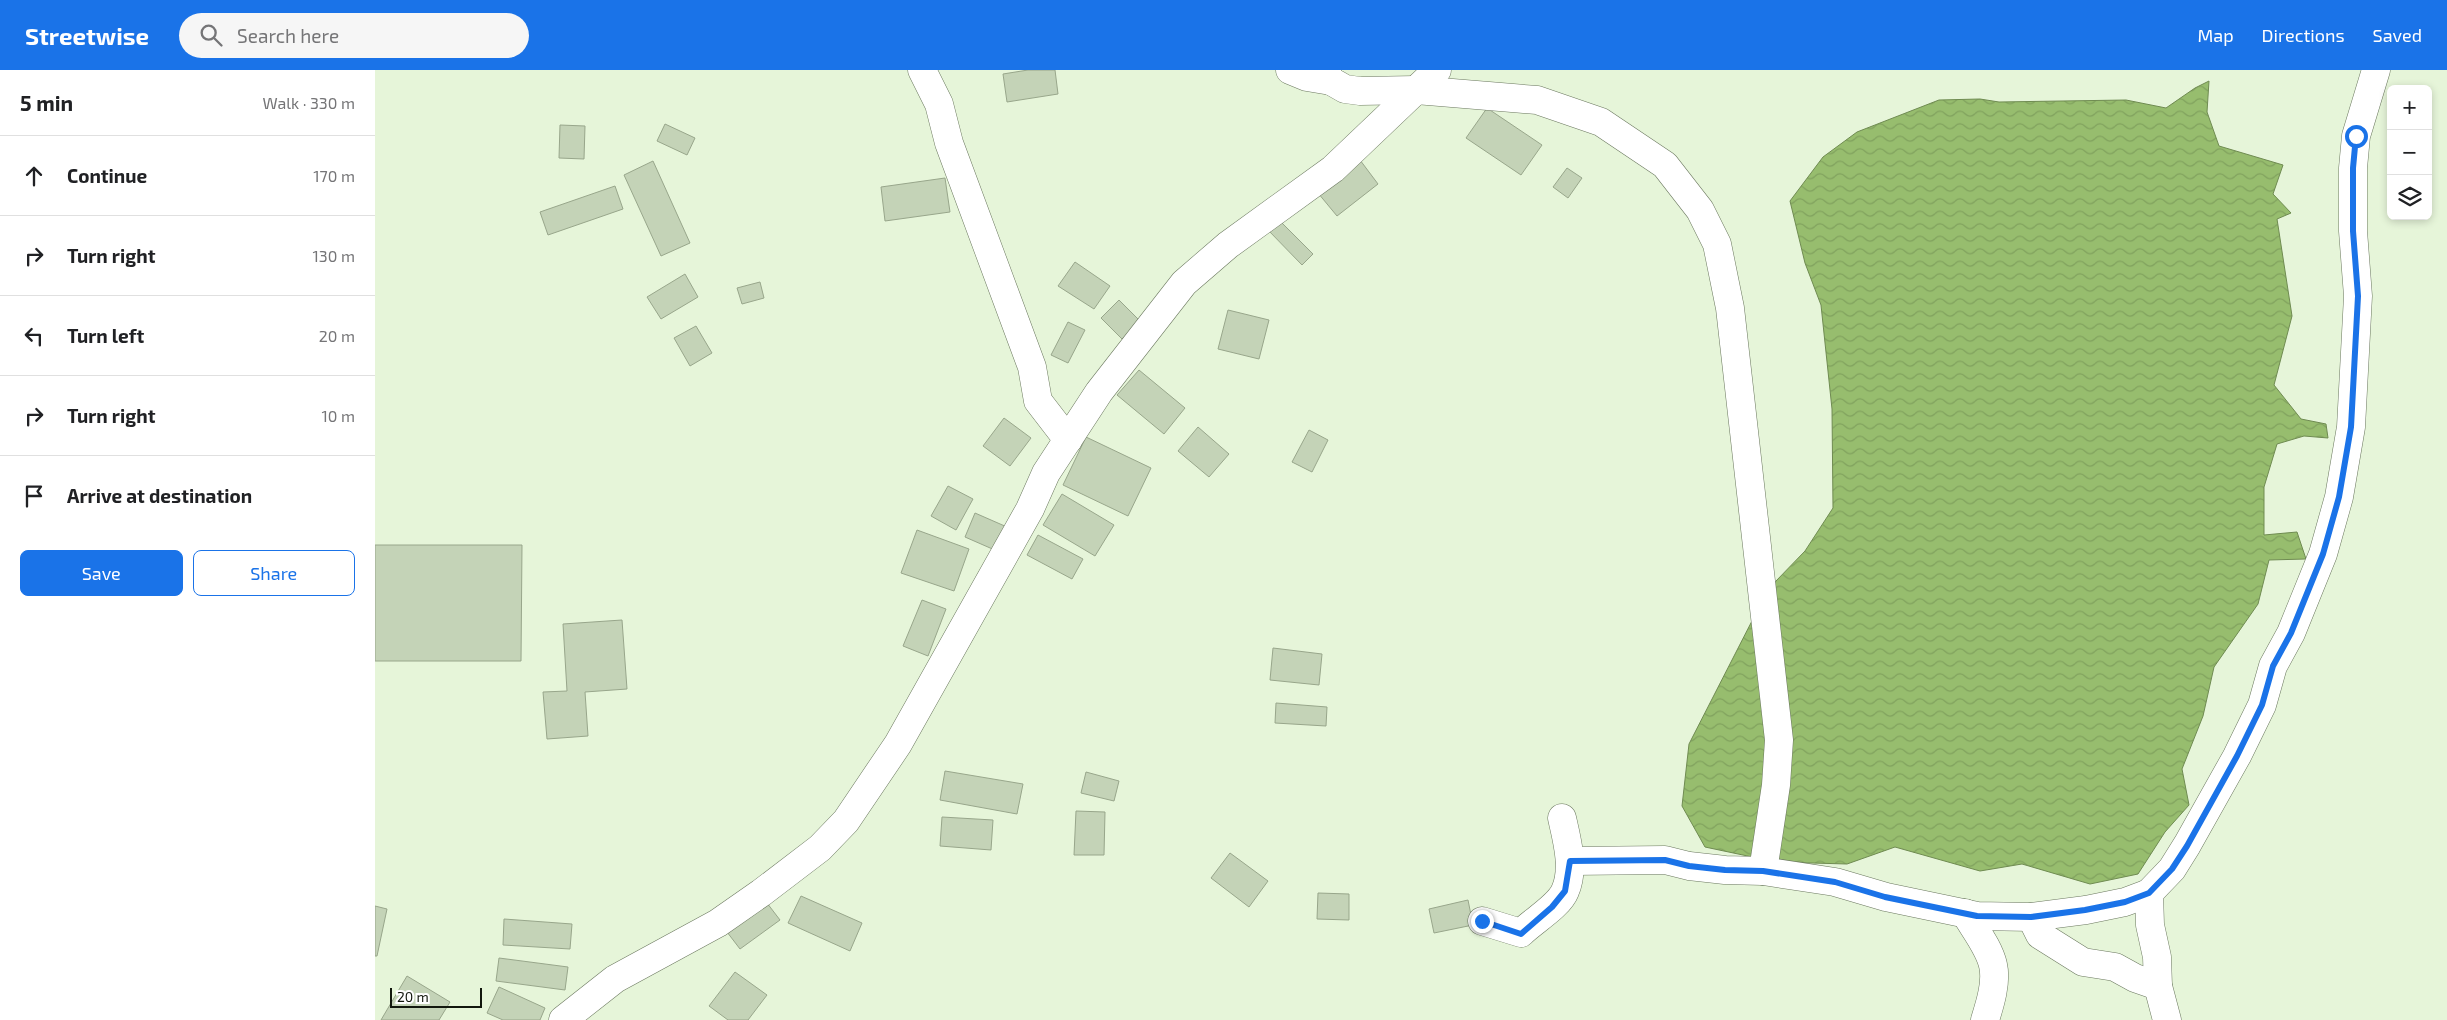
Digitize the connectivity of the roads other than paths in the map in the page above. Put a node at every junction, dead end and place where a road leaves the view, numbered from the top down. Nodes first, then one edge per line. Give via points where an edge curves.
1 (922, 70) edge
2 (1290, 70) edge
3 (1437, 70) edge
4 (2376, 70) edge
5 (1328, 76) edge
6 (1416, 90) junction
7 (1067, 440) junction
8 (1562, 818) dead end
9 (1570, 861) junction
10 (1763, 871) junction
11 (2149, 893) junction
12 (1965, 913) junction
13 (2031, 917) junction
14 (1482, 921) dead end
15 (2158, 986) junction
16 (563, 1020) edge
17 (1985, 1020) edge
18 (2167, 1020) edge

1 - 7 street via 939,104 949,143 1032,367 1039,401
2 - 5 street via 1307,77
3 - 6 street
4 - 11 street via 2356,136 2353,168 2358,296 2351,427 2339,497 2323,554 2291,633 2273,666 2262,705 2213,802 2172,869
5 - 6 street via 1345,89
6 - 7 street via 1333,169 1228,245 1183,283 1099,392
6 - 10 street via 1537,100 1601,122 1665,164 1700,210 1717,244 1736,356 1779,740
7 - 16 street via 898,744 845,821 820,848 761,893 718,923 615,979
8 - 9 street
9 - 10 street via 1665,860 1689,866
9 - 14 street via 1565,891 1521,934
10 - 12 street via 1835,882 1885,897
11 - 13 street via 2125,902
11 - 15 street
12 - 13 street
12 - 17 street via 1994,965
13 - 15 street via 2040,935 2083,962 2115,967
15 - 18 street

